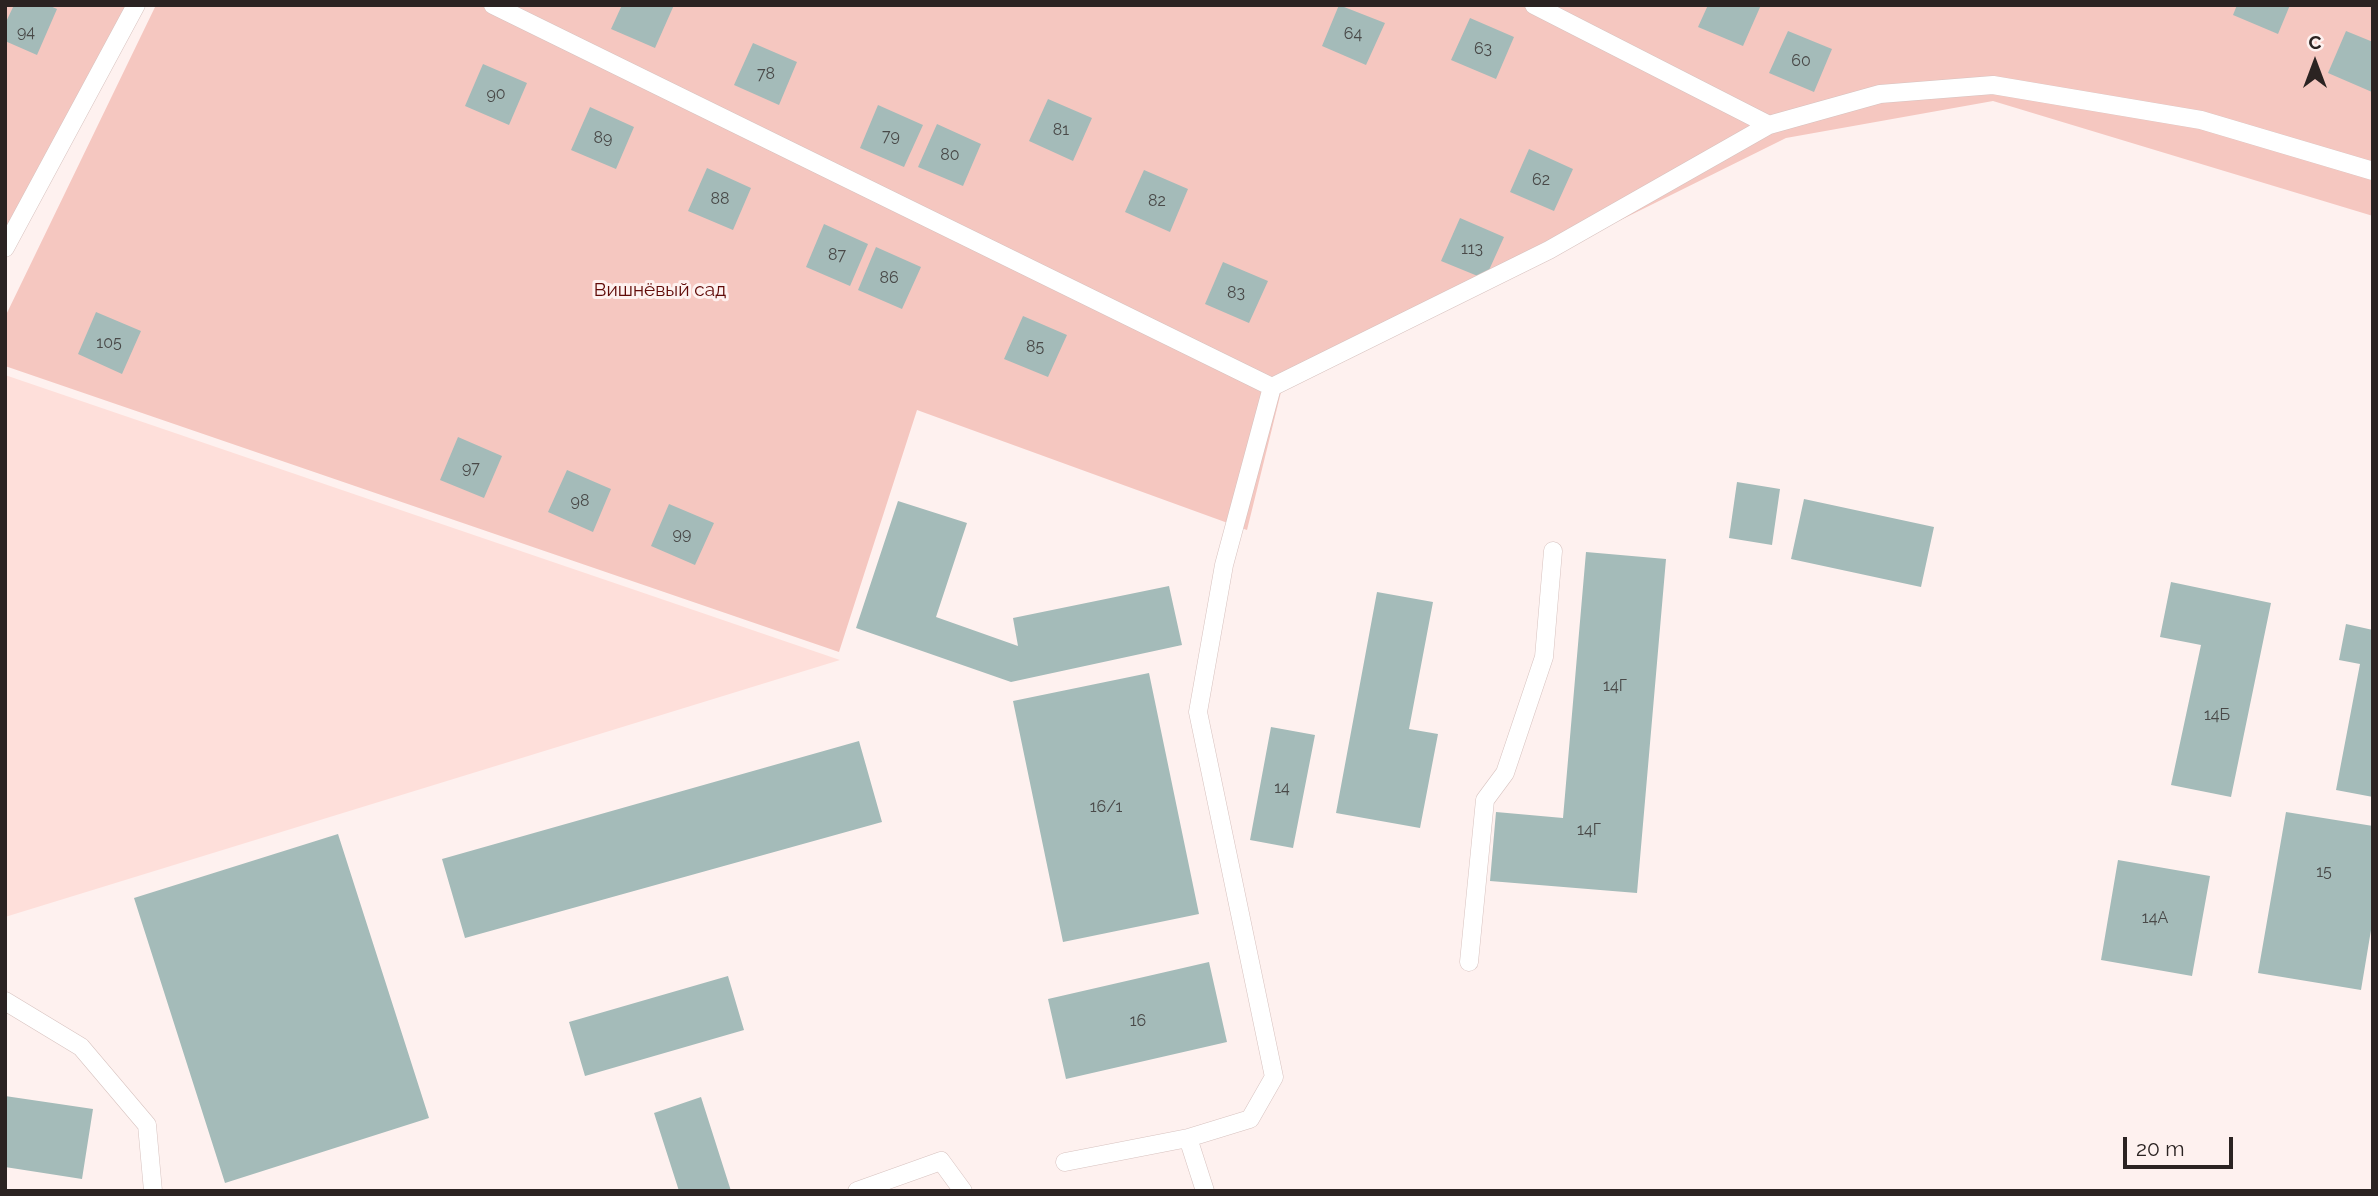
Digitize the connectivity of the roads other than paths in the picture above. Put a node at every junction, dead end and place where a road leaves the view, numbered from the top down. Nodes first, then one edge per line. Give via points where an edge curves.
1 (493, 5) edge
2 (1534, 5) edge
3 (132, 7) edge
4 (1769, 125) junction
5 (2373, 171) edge
6 (5, 248) edge
7 (1272, 387) junction
8 (1553, 551) dead end
9 (1469, 962) dead end
10 (5, 1001) edge
11 (1188, 1138) junction
12 (1065, 1162) dead end
13 (153, 1191) edge
14 (857, 1191) edge
15 (963, 1191) edge
16 (1205, 1191) edge

1 - 7 lane
2 - 4 lane
3 - 6 lane
4 - 5 lane via 1880,94 1993,85 2201,120
4 - 7 lane via 1549,250
7 - 11 lane via 1224,565 1198,712 1274,1077 1250,1119
8 - 9 lane via 1544,657 1505,773 1485,800
10 - 13 lane via 81,1047 147,1125
11 - 12 lane
11 - 16 lane
14 - 15 lane via 941,1161

